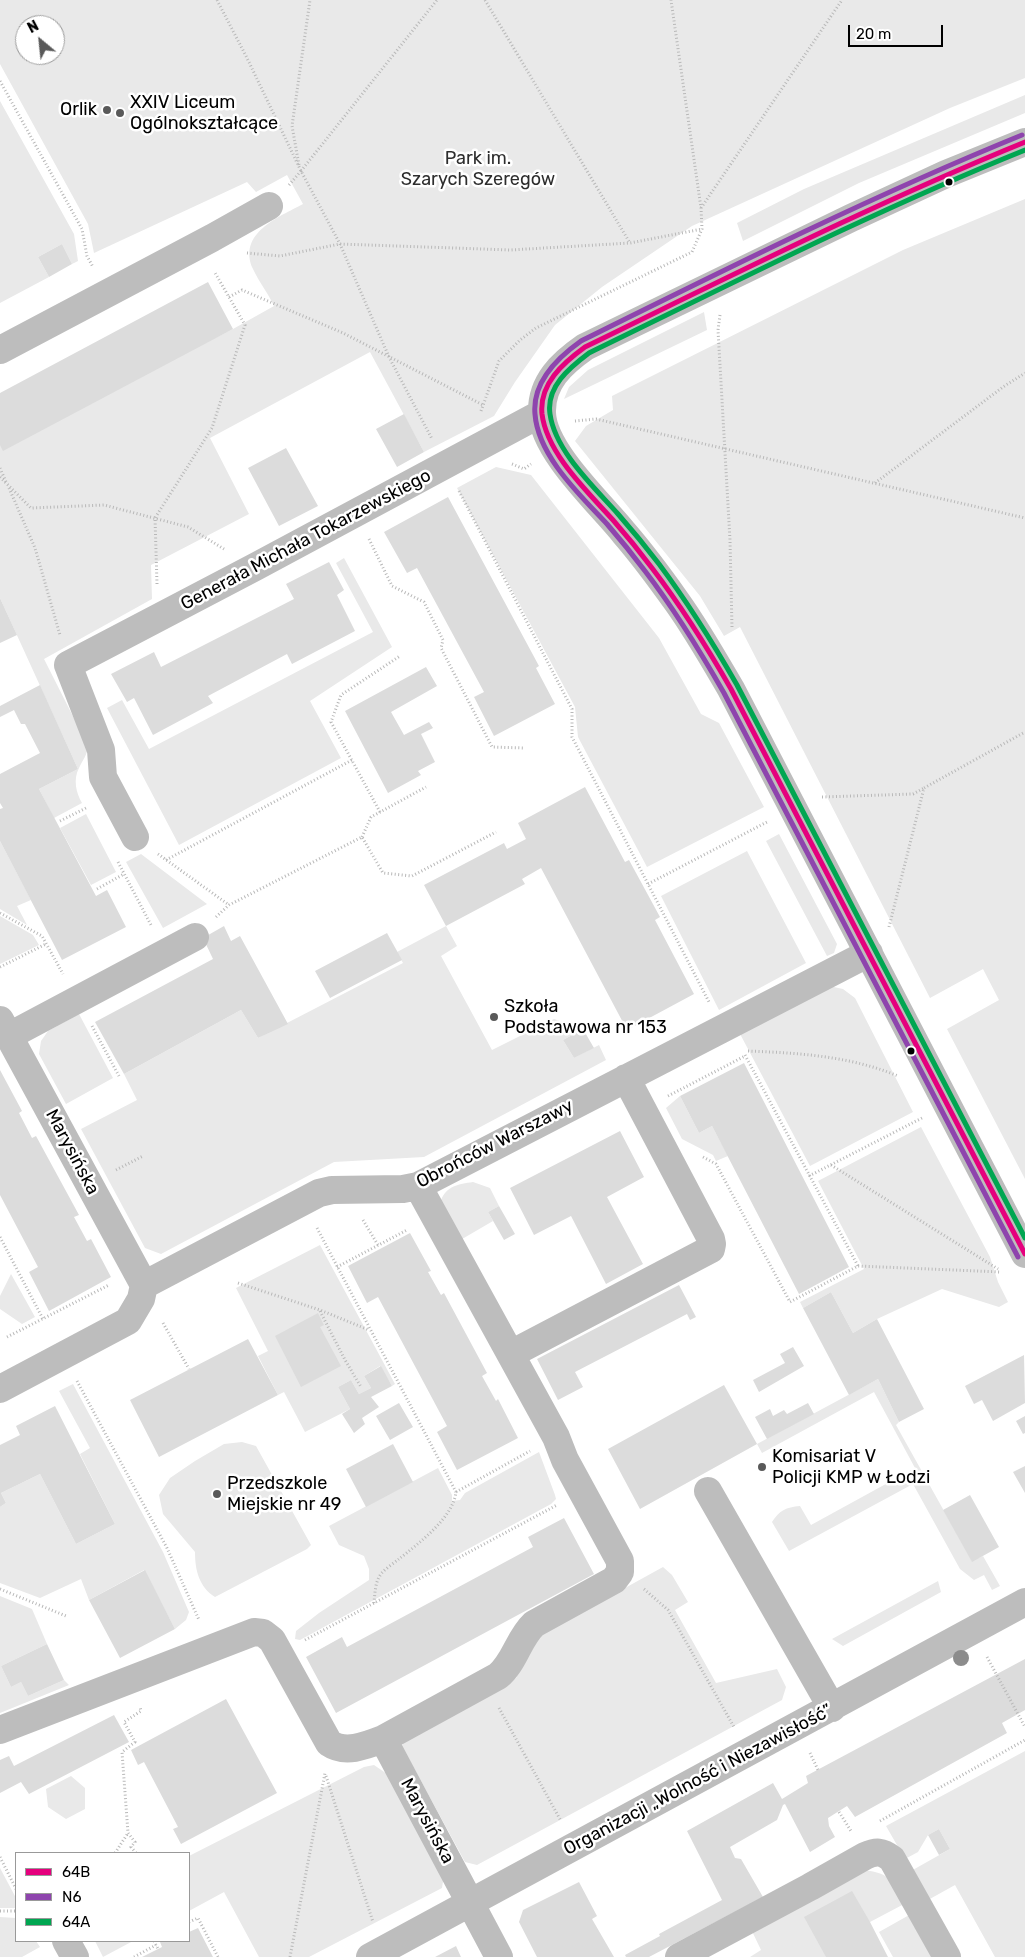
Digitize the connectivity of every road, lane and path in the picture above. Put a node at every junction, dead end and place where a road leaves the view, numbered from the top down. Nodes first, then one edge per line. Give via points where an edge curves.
1 (217, 0) edge
2 (310, 0) edge
3 (437, 0) edge
4 (485, 0) edge
5 (671, 0) edge
6 (842, 0) edge
7 (0, 81) edge
8 (1025, 142) edge
9 (301, 171) junction
10 (269, 206) joint
11 (701, 208) junction
12 (702, 230) junction
13 (212, 238) junction
14 (340, 244) junction
15 (630, 244) junction
16 (692, 252) dead end
17 (213, 268) dead end
18 (107, 294) junction
19 (229, 297) junction
20 (719, 316) dead end
21 (0, 350) edge
22 (388, 357) junction
23 (1025, 374) edge
24 (532, 418) junction
25 (575, 420) dead end
26 (553, 447) junction
27 (724, 449) junction
28 (505, 462) dead end
29 (446, 466) junction
30 (0, 468) edge
31 (0, 477) edge
32 (874, 483) junction
33 (7, 484) junction
34 (155, 518) junction
35 (1025, 518) edge
36 (370, 532) dead end
37 (255, 567) junction
38 (160, 618) junction
39 (400, 656) dead end
40 (68, 665) junction
41 (717, 665) junction
42 (1025, 732) edge
43 (524, 748) dead end
44 (352, 760) junction
45 (426, 787) dead end
46 (924, 788) junction
47 (805, 803) junction
48 (88, 806) dead end
49 (380, 812) junction
50 (92, 815) dead end
51 (496, 832) dead end
52 (362, 836) junction
53 (135, 837) joint
54 (115, 857) dead end
55 (166, 860) junction
56 (124, 874) junction
57 (648, 884) junction
58 (97, 889) dead end
59 (0, 913) edge
60 (195, 937) dead end
61 (46, 944) junction
62 (166, 953) junction
63 (869, 953) junction
64 (0, 968) edge
65 (78, 1000) junction
66 (4, 1028) edge
67 (723, 1029) junction
68 (745, 1056) junction
69 (119, 1076) dead end
70 (626, 1078) junction
71 (903, 1079) dead end
72 (665, 1097) dead end
73 (948, 1104) junction
74 (700, 1155) dead end
75 (143, 1156) dead end
76 (831, 1165) junction
77 (121, 1167) dead end
78 (809, 1176) junction
79 (418, 1186) junction
80 (302, 1201) junction
81 (362, 1216) dead end
82 (412, 1227) dead end
83 (0, 1237) edge
84 (378, 1245) junction
85 (1023, 1248) edge
86 (858, 1266) junction
87 (337, 1268) junction
88 (117, 1281) dead end
89 (238, 1283) dead end
90 (144, 1285) junction
91 (320, 1310) junction
92 (43, 1319) junction
93 (163, 1323) dead end
94 (370, 1330) junction
95 (7, 1337) dead end
96 (510, 1354) junction
97 (65, 1356) junction
98 (189, 1369) dead end
99 (361, 1388) dead end
100 (0, 1389) edge
101 (534, 1449) dead end
102 (456, 1492) junction
103 (708, 1492) dead end
104 (565, 1501) dead end
105 (620, 1572) junction
106 (0, 1590) edge
107 (1025, 1602) edge
108 (374, 1603) junction
109 (66, 1616) dead end
110 (211, 1648) junction
111 (280, 1653) junction
112 (985, 1654) dead end
113 (486, 1683) junction
114 (832, 1708) junction
115 (141, 1712) dead end
116 (1025, 1727) edge
117 (0, 1730) edge
118 (736, 1732) dead end
119 (383, 1739) junction
120 (1025, 1740) edge
121 (329, 1743) junction
122 (808, 1749) dead end
123 (818, 1770) dead end
124 (325, 1774) junction
125 (839, 1812) dead end
126 (879, 1822) dead end
127 (563, 1826) dead end
128 (128, 1832) junction
129 (115, 1852) edge
130 (135, 1852) edge
131 (865, 1856) junction
132 (0, 1857) edge
133 (15, 1887) edge
134 (471, 1903) junction
135 (0, 1911) edge
136 (15, 1911) edge
137 (190, 1922) edge
138 (374, 1928) dead end
139 (67, 1942) edge
140 (154, 1942) edge
141 (75, 1957) edge
142 (134, 1957) edge
143 (218, 1957) edge
144 (290, 1957) edge
145 (370, 1957) edge
146 (499, 1957) edge
147 (679, 1957) edge
148 (947, 1957) edge

1 - 9 path
2 - 9 path via 292,126
3 - 9 path
4 - 15 path
5 - 11 path
6 - 11 path
7 - 18 path via 82,229 87,256
8 - 24 street via 860,214 585,347 566,360 551,378
9 - 10 path via 280,200
9 - 14 path
10 - 13 street
11 - 12 path
12 - 15 path
12 - 16 path
13 - 14 path via 250,254 280,256
13 - 18 street
14 - 15 path via 510,250
14 - 22 path
17 - 19 path
18 - 21 street
19 - 22 path via 242,290 343,333
19 - 34 path via 245,325 212,428
20 - 27 path
22 - 24 path
22 - 29 path
23 - 32 path via 1002,387
24 - 26 street via 544,430
24 - 29 street, Generała Michała Tokarzewskiego
25 - 27 path via 596,419
26 - 28 path via 524,469
26 - 41 street via 679,603
27 - 32 path
27 - 41 path via 732,636 729,655
29 - 37 street, Generała Michała Tokarzewskiego
29 - 57 path via 572,710 572,737
30 - 33 path
31 - 33 path
32 - 35 path
33 - 34 path via 30,508 104,505
33 - 40 path via 35,548
34 - 37 path via 188,527
34 - 38 path
36 - 43 path via 368,537 392,586 424,602 443,640 441,648 492,747
37 - 38 street, Generała Michała Tokarzewskiego
38 - 40 street, Generała Michała Tokarzewskiego
39 - 44 path via 341,695 332,722
40 - 53 street via 101,750 104,777
41 - 47 street
42 - 46 path
44 - 49 path
44 - 55 path
45 - 49 path
46 - 47 path via 913,794
46 - 63 path via 888,931
47 - 57 path
47 - 63 street
48 - 50 path
49 - 52 path via 371,817
51 - 52 path via 412,876 383,873
52 - 55 path via 228,905
53 - 55 path
54 - 56 path
56 - 58 path
56 - 62 path
57 - 67 path
59 - 61 path via 42,936
60 - 62 street
61 - 64 path
61 - 65 path
62 - 65 street
63 - 67 street, Obrońców Warszawy
63 - 73 street
65 - 66 street
65 - 69 path
66 - 90 street, Marysińska
67 - 70 street, Obrońców Warszawy
68 - 71 path via 742,1050 800,1053 847,1060
68 - 72 path
68 - 78 path
70 - 79 street, Obrońców Warszawy
70 - 96 street via 711,1239 711,1249
73 - 76 path
73 - 85 street
74 - 86 path via 716,1164 790,1302
75 - 77 path
76 - 78 path
76 - 86 path via 1003,1272
78 - 86 path
79 - 80 street, Obrońców Warszawy via 326,1191
79 - 96 street
80 - 87 path
80 - 90 street, Obrońców Warszawy
81 - 84 path
82 - 84 path
83 - 92 path
84 - 87 path
87 - 94 path
88 - 92 path
89 - 91 path
90 - 97 street via 141,1299 128,1321
91 - 94 path
91 - 99 path
92 - 95 path
93 - 98 path
94 - 102 path
96 - 105 street via 620,1561
97 - 100 street
97 - 110 path via 167,1548
101 - 102 path
102 - 108 path via 455,1500 438,1524 381,1574
103 - 114 street
104 - 108 path
105 - 113 street via 614,1580 534,1624 528,1629 506,1670
105 - 118 path via 628,1574 668,1610
106 - 109 path
107 - 114 street, Organizacji „Wolność i Niezawisłość”
108 - 111 path
110 - 111 street via 254,1632 272,1640
110 - 117 street
111 - 121 street
112 - 116 path
113 - 119 street
113 - 127 path
114 - 134 street, Organizacji „Wolność i Niezawisłość”
115 - 128 path via 124,1722 135,1742 122,1752
119 - 121 street via 348,1749
119 - 134 street, Marysińska
120 - 126 path
121 - 124 path
122 - 123 path
124 - 138 path
124 - 144 path
125 - 131 path
128 - 129 path
128 - 130 path via 135,1842 131,1847
131 - 147 street
131 - 148 street via 880,1852 892,1859
132 - 133 path
134 - 145 street, Organizacji „Wolność i Niezawisłość”
134 - 146 street, Marysińska
135 - 136 path
137 - 143 path via 198,1918
139 - 141 street
140 - 142 path via 157,1947

